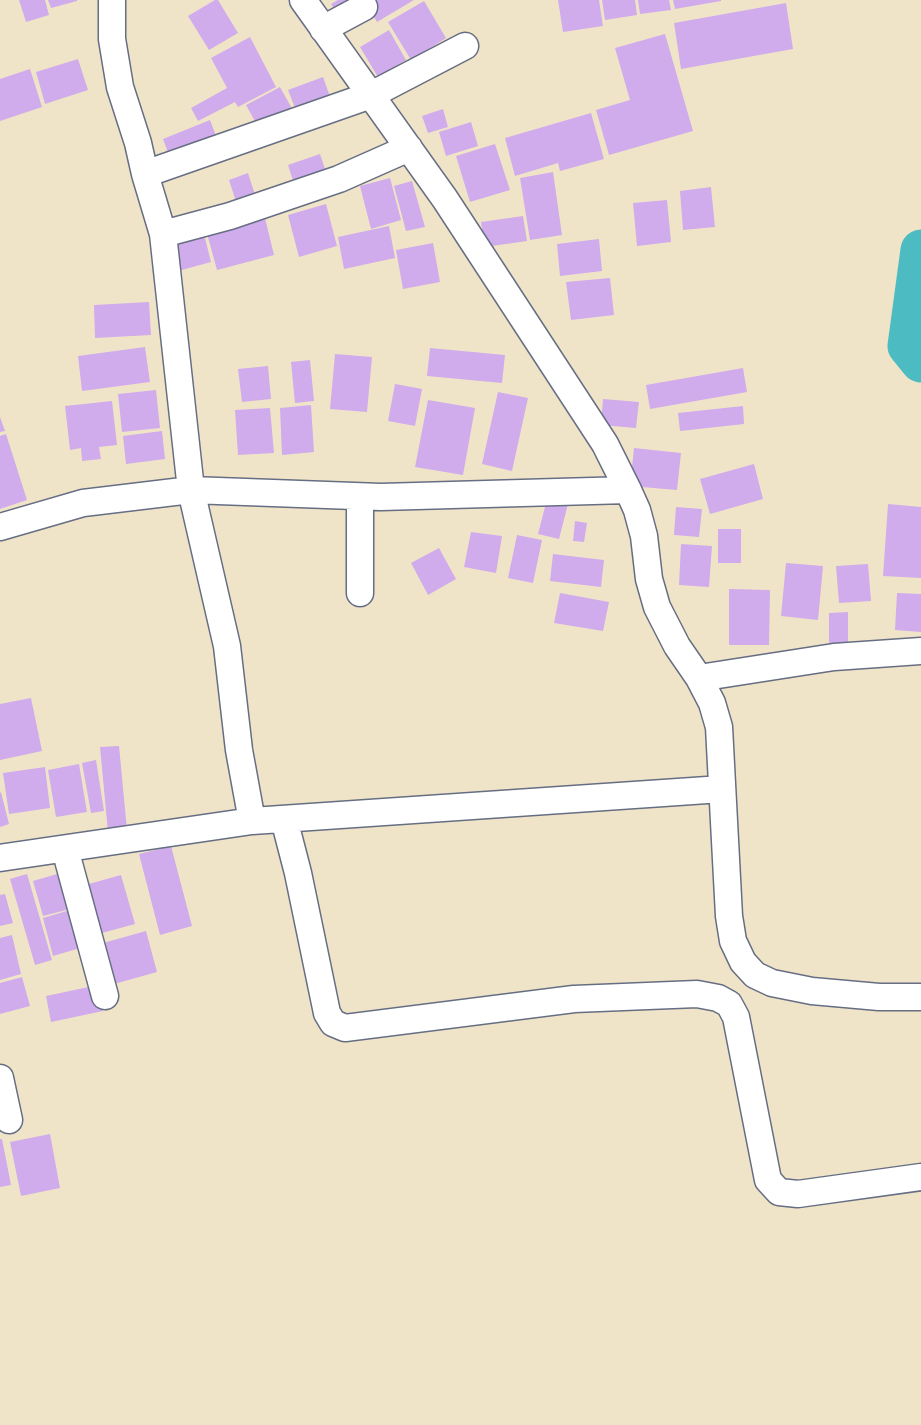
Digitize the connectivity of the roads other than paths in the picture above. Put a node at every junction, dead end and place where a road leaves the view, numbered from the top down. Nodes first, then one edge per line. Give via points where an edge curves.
1 (112, 0) edge
2 (303, 0) edge
3 (364, 7) dead end
4 (324, 29) junction
5 (465, 46) dead end
6 (371, 95) junction
7 (409, 148) junction
8 (145, 174) junction
9 (163, 234) junction
10 (191, 490) junction
11 (628, 490) junction
12 (360, 497) junction
13 (0, 526) edge
14 (360, 593) dead end
15 (921, 651) edge
16 (699, 678) junction
17 (722, 788) junction
18 (284, 819) junction
19 (252, 821) junction
20 (65, 849) junction
21 (0, 858) edge
22 (755, 975) junction
23 (105, 996) dead end
24 (921, 997) edge
25 (729, 1004) junction
26 (0, 1078) edge
27 (9, 1120) dead end
28 (921, 1177) edge

1 - 8 street via 112,39 120,87
2 - 4 street
3 - 4 street
4 - 6 street
5 - 6 street
6 - 7 street
6 - 8 street
7 - 9 street via 339,179 230,216
7 - 11 street via 576,398 605,444
8 - 9 street
9 - 10 street
10 - 12 street
10 - 13 street via 83,503
10 - 19 street via 227,646 239,750
11 - 12 street
11 - 16 street via 644,536 649,579 657,607 677,646
12 - 14 street
15 - 16 street via 834,657
16 - 17 street via 712,703 719,727
17 - 18 street
17 - 22 street via 733,941 743,962
18 - 19 street
18 - 25 street via 327,1013 333,1024 344,1028 574,999 697,994
19 - 20 street
20 - 21 street
20 - 23 street
22 - 24 street via 772,983 812,991
22 - 25 street
25 - 28 street via 736,1017 768,1180 779,1192 798,1194
26 - 27 street

